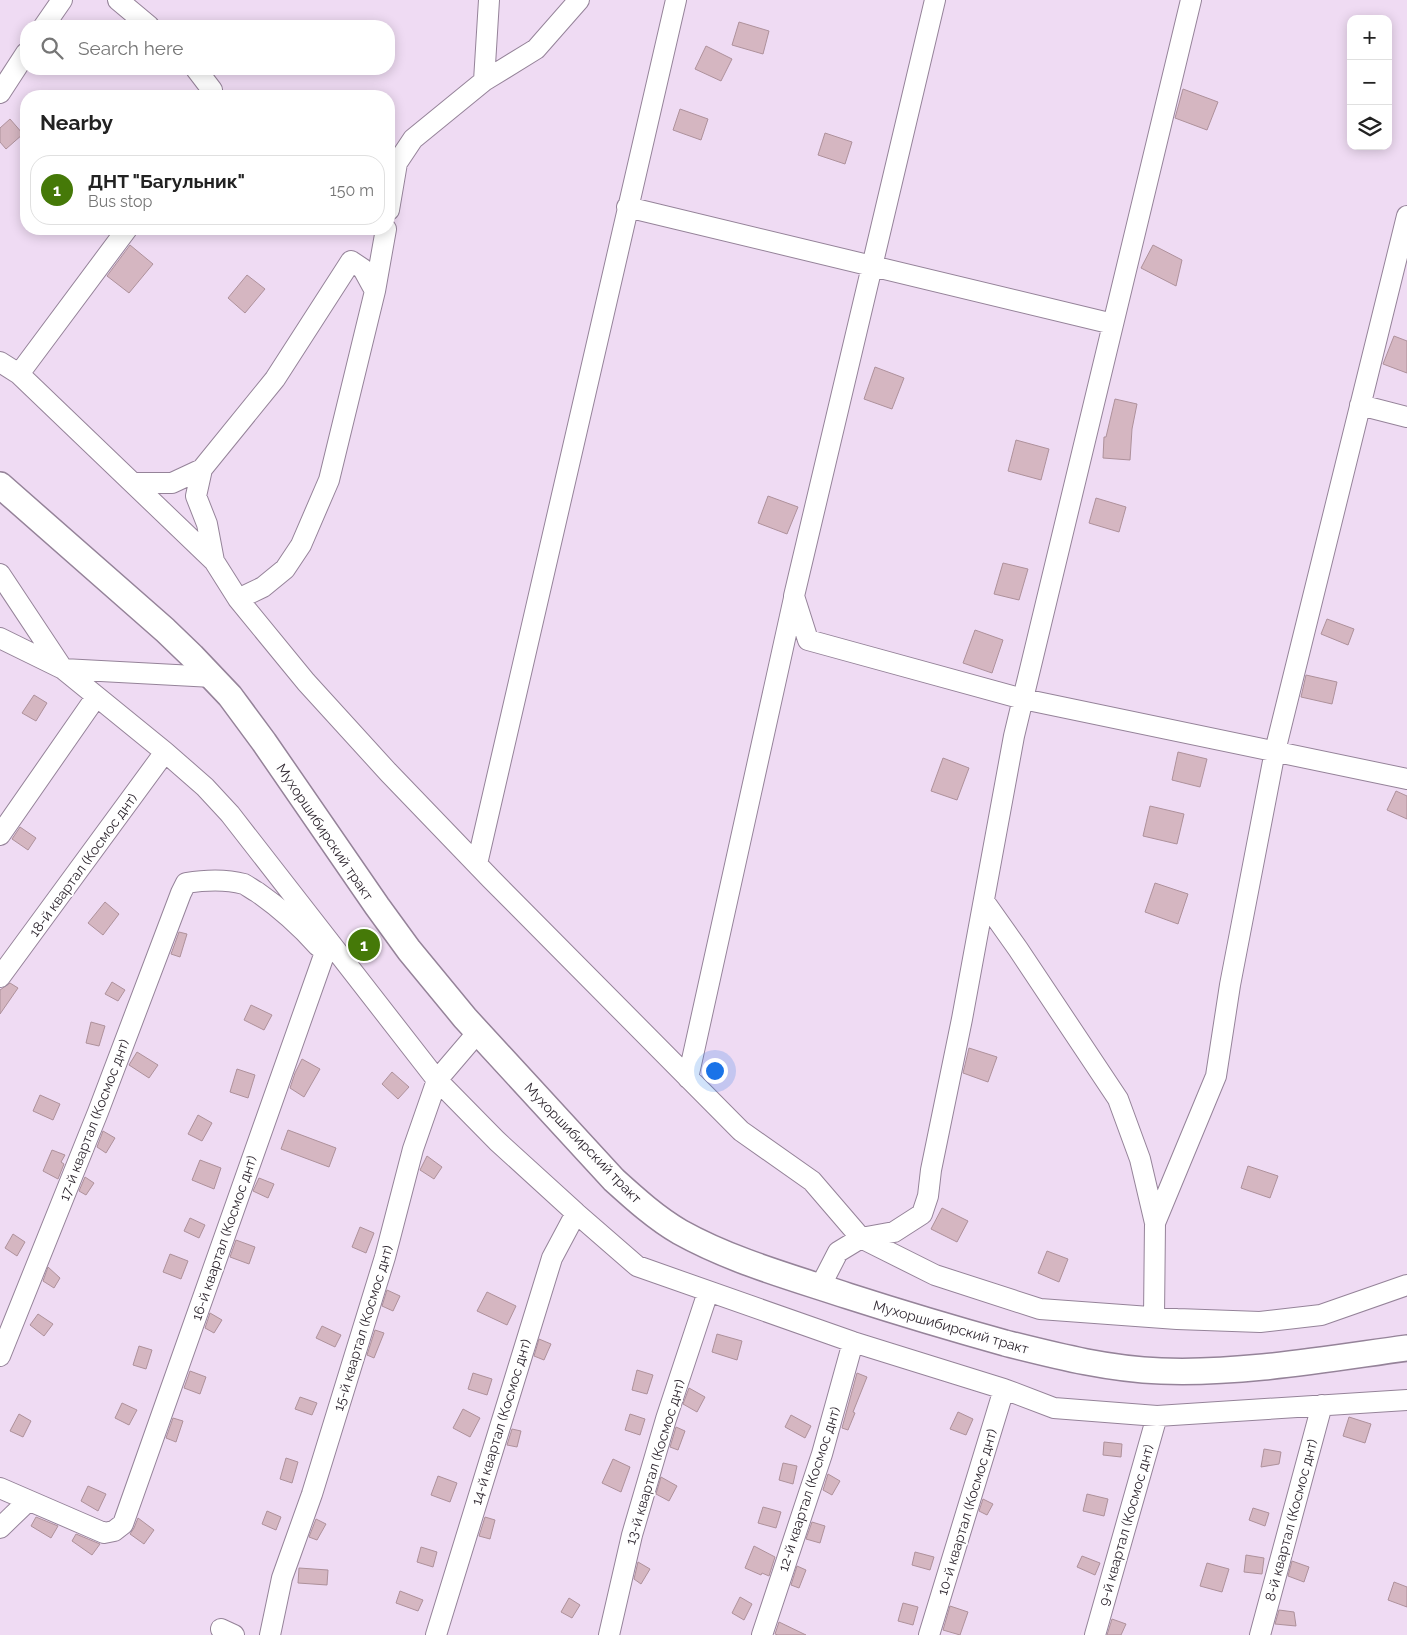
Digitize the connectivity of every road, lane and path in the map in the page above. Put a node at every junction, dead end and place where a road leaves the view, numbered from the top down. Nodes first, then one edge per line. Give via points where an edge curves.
1 (62, 0) edge
2 (118, 0) edge
3 (489, 0) edge
4 (579, 0) edge
5 (676, 0) edge
6 (935, 0) edge
7 (1191, 0) edge
8 (48, 20) edge
9 (143, 20) edge
10 (20, 62) edge
11 (201, 75) edge
12 (484, 81) junction
13 (212, 90) edge
14 (0, 92) edge
15 (395, 170) edge
16 (627, 207) junction
17 (1407, 216) edge
18 (122, 235) edge
19 (385, 235) edge
20 (871, 266) junction
21 (375, 291) junction
22 (1113, 324) junction
23 (0, 362) edge
24 (18, 374) junction
25 (1360, 405) junction
26 (1407, 417) edge
27 (202, 469) junction
28 (134, 483) junction
29 (0, 485) edge
30 (214, 561) junction
31 (0, 574) edge
32 (794, 596) junction
33 (238, 599) junction
34 (0, 638) edge
35 (63, 669) junction
36 (213, 676) junction
37 (96, 697) junction
38 (1023, 699) junction
39 (165, 752) junction
40 (1275, 752) junction
41 (1407, 779) edge
42 (0, 834) edge
43 (477, 864) junction
44 (984, 901) junction
45 (327, 947) junction
46 (0, 978) edge
47 (478, 1032) junction
48 (688, 1078) junction
49 (437, 1080) junction
50 (576, 1213) junction
51 (1156, 1223) junction
52 (862, 1238) junction
53 (1407, 1284) edge
54 (820, 1286) junction
55 (708, 1292) junction
56 (1154, 1317) junction
57 (853, 1342) junction
58 (1407, 1348) edge
59 (0, 1356) edge
60 (1004, 1389) junction
61 (1407, 1400) edge
62 (1322, 1405) junction
63 (1157, 1416) junction
64 (0, 1488) edge
65 (28, 1501) junction
66 (0, 1528) edge
67 (270, 1635) edge
68 (436, 1635) edge
69 (609, 1635) edge
70 (762, 1635) edge
71 (929, 1635) edge
72 (1096, 1635) edge
73 (1260, 1635) edge

1 - 8 street
2 - 9 street
3 - 12 street
4 - 12 street via 536,49
5 - 16 street
6 - 20 street
7 - 22 street
10 - 14 street
11 - 13 street
12 - 15 street via 414,139 396,163
16 - 20 street
16 - 43 street
17 - 25 street
18 - 24 street
19 - 21 street
20 - 22 street
20 - 32 street
21 - 27 street via 363,270 350,262 275,379
21 - 33 street via 329,480 302,545 285,569 263,587
22 - 38 street
23 - 24 street
24 - 28 street
25 - 26 street
25 - 40 street
27 - 28 street via 172,483
27 - 30 street via 196,496 207,524
28 - 30 street
29 - 36 main road, Мухоршибирский тракт
30 - 33 street
31 - 35 street
32 - 38 street via 808,640
32 - 48 street
33 - 43 street via 306,682
34 - 35 street
35 - 36 street
35 - 37 street
36 - 47 main road, Мухоршибирский тракт via 245,715 409,950
37 - 39 street
37 - 42 street
38 - 40 street
38 - 44 street
39 - 45 street via 230,814
39 - 46 street, 18-й квартал (Космос днт)
40 - 41 street
40 - 51 street via 1230,985 1216,1076
43 - 48 street
44 - 51 street via 1118,1099 1140,1159
44 - 52 street via 922,1214 894,1232
45 - 49 street
45 - 59 street, 17-й квартал (Космос днт) via 245,884 186,883
45 - 65 street, 16-й квартал (Космос днт) via 123,1524 104,1533
47 - 49 street, 15-й квартал (Космос днт)
47 - 54 main road, Мухоршибирский тракт via 590,1156 657,1217 723,1253
48 - 52 street via 741,1130 812,1181
49 - 50 street via 497,1141
49 - 67 street, 15-й квартал (Космос днт) via 413,1149 386,1257 312,1494 282,1578
50 - 55 street via 637,1266
50 - 68 street, 14-й квартал (Космос днт) via 552,1258
51 - 56 street
52 - 54 street via 838,1252
52 - 56 street via 935,1275 1040,1309
53 - 56 street via 1321,1315 1260,1322
54 - 58 main road, Мухоршибирский тракт via 934,1324 1033,1351 1127,1369 1224,1371
55 - 57 street
55 - 69 street, 13-й квартал (Космос днт) via 632,1535
57 - 60 street
57 - 70 street, 12-й квартал (Космос днт) via 822,1454
60 - 63 street via 1054,1408
60 - 71 street, 10-й квартал (Космос днт)
61 - 62 street
62 - 63 street
62 - 73 street, 8-й квартал (Космос днт)
63 - 72 street, 9-й квартал (Космос днт)
64 - 65 street
65 - 66 street

